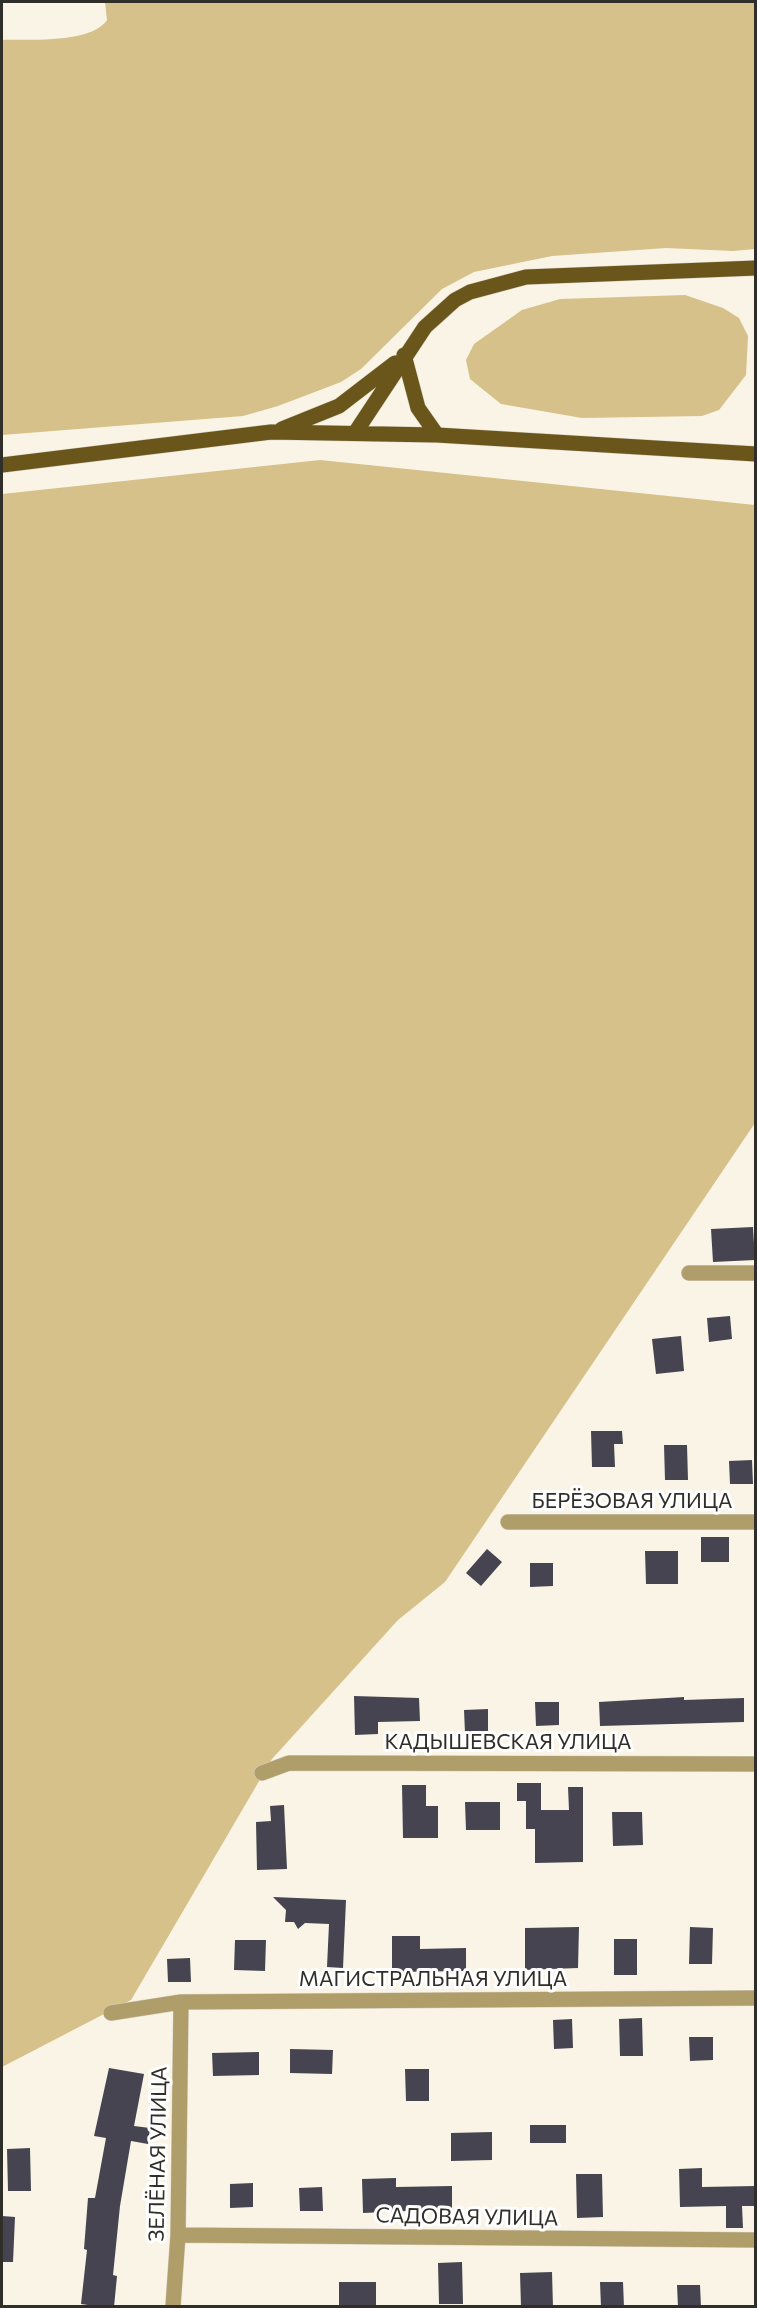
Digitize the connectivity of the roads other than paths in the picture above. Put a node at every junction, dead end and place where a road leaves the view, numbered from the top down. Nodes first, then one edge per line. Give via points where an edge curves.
1 (756, 268) edge
2 (404, 355) junction
3 (271, 432) junction
4 (355, 433) junction
5 (436, 435) junction
6 (756, 454) edge
7 (2, 465) edge
8 (689, 1273) dead end
9 (756, 1273) edge
10 (508, 1522) dead end
11 (756, 1522) edge
12 (756, 1764) edge
13 (262, 1773) dead end
14 (756, 1998) edge
15 (181, 2002) junction
16 (111, 2013) dead end
17 (178, 2235) junction
18 (756, 2240) edge
19 (173, 2307) edge

1 - 2 main road via 526,277 502,282 455,300 425,327
2 - 3 main road via 339,406
2 - 4 main road
2 - 5 main road via 418,408
3 - 4 main road
3 - 7 main road
4 - 5 main road
5 - 6 main road
8 - 9 street
10 - 11 street, БЕРЁЗОВАЯ УЛИЦА
12 - 13 street, КАДЫШЕВСКАЯ УЛИЦА via 289,1763
14 - 15 street, МАГИСТРАЛЬНАЯ УЛИЦА
15 - 16 street, МАГИСТРАЛЬНАЯ УЛИЦА
15 - 17 street, ЗЕЛЁНАЯ УЛИЦА
17 - 18 street, САДОВАЯ УЛИЦА
17 - 19 street, ЗЕЛЁНАЯ УЛИЦА

